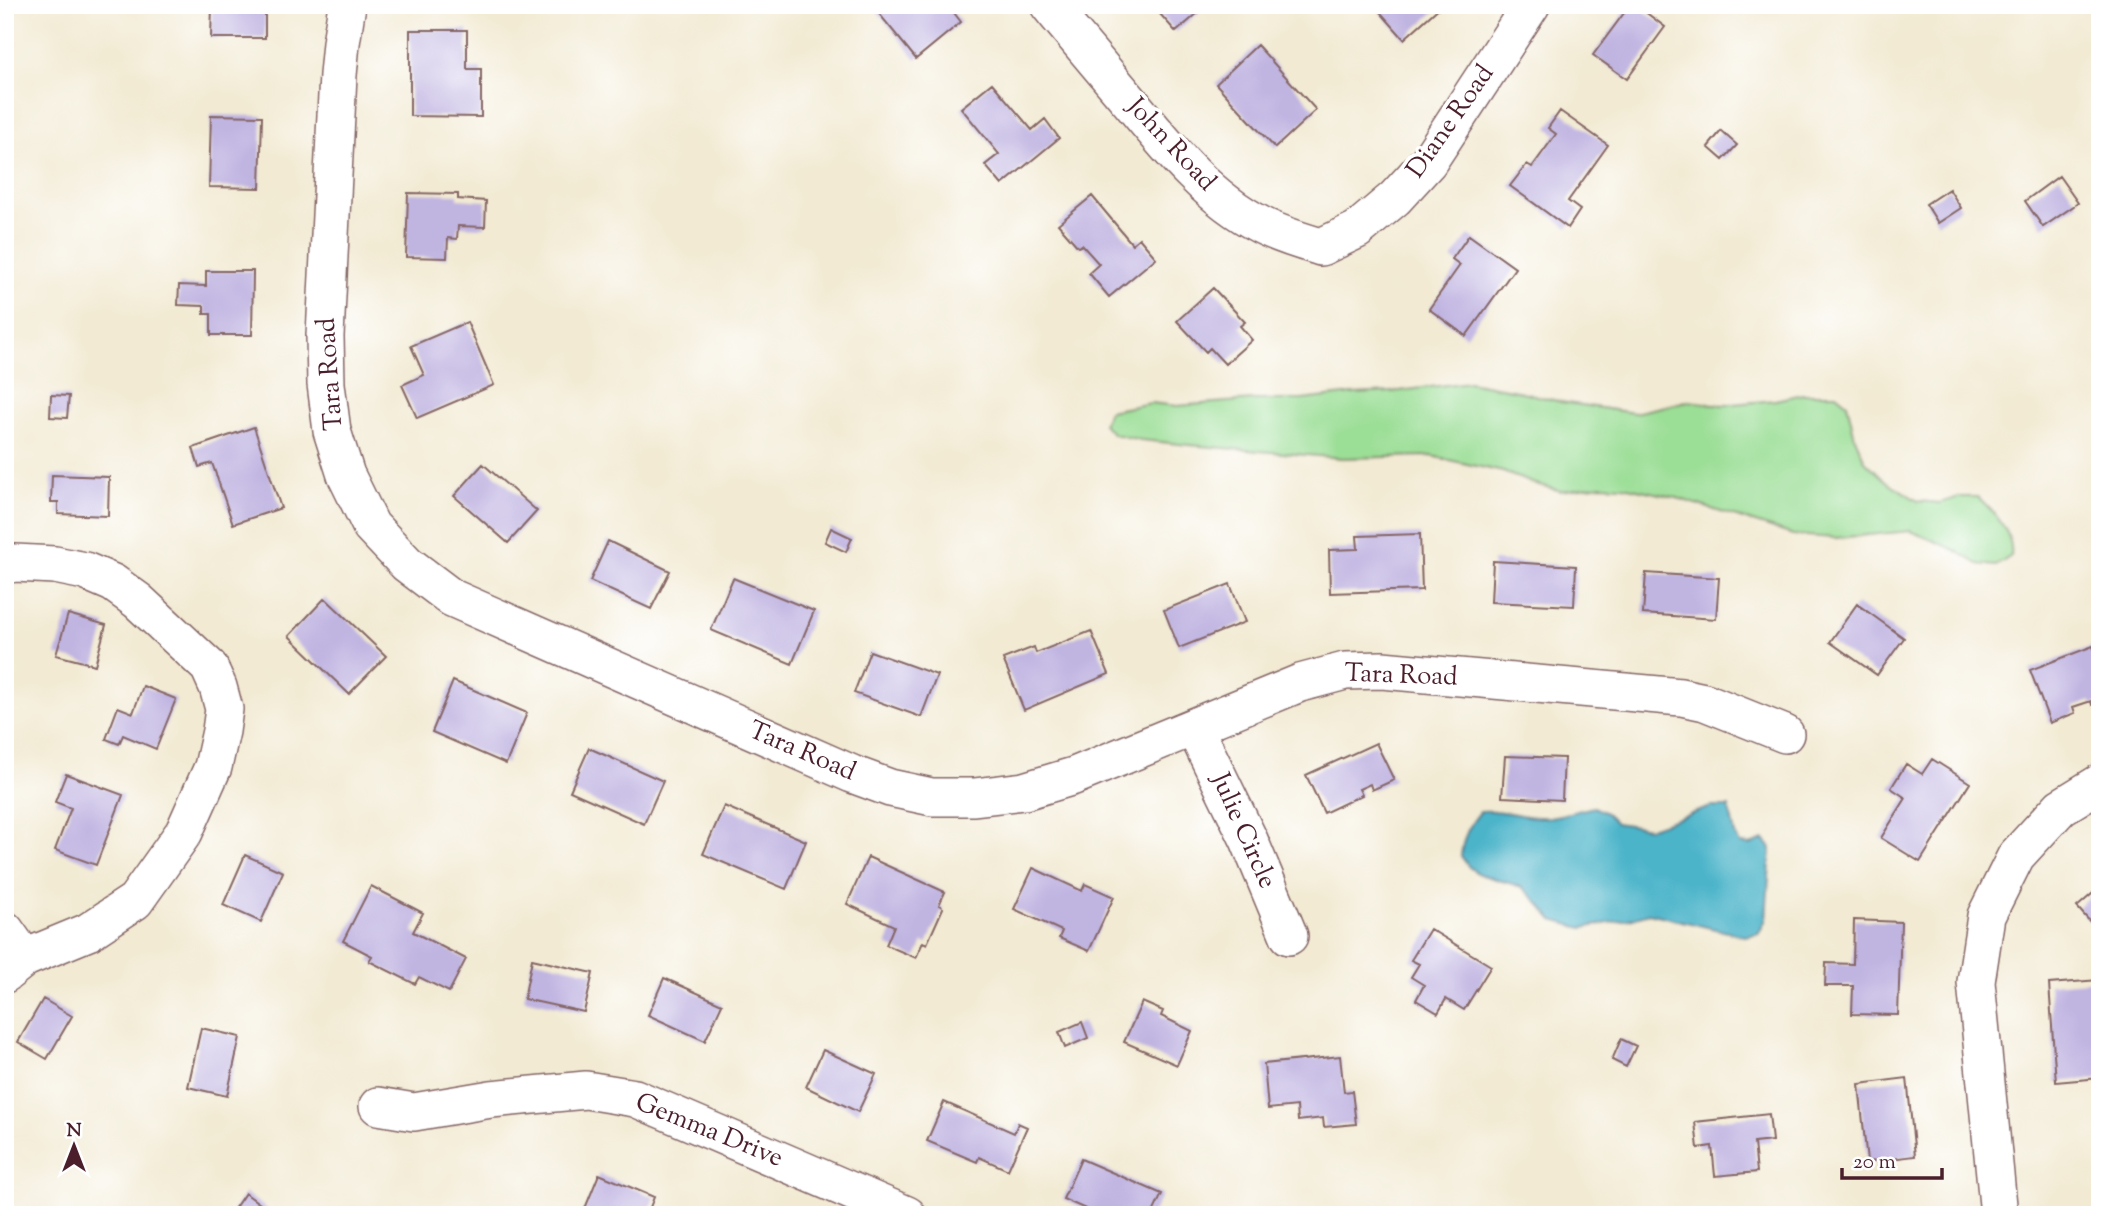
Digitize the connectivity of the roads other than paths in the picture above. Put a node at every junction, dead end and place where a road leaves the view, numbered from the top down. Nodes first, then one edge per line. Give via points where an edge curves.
1 (347, 5) edge
2 (1049, 5) edge
3 (1531, 5) edge
4 (1321, 247) joint
5 (5, 565) edge
6 (1194, 727) junction
7 (1785, 734) dead end
8 (2100, 783) edge
9 (1289, 936) dead end
10 (12, 954) edge
11 (378, 1106) dead end
12 (907, 1215) edge
13 (1999, 1215) edge

1 - 6 street, Tara Road via 338,75 326,384 332,430 346,475 371,526 407,564 452,598 852,774 932,797 1024,791 1074,776
2 - 4 street, John Road via 1167,146 1210,190 1261,225
3 - 4 street, Diane Road via 1428,162 1357,230
5 - 10 street via 55,565 113,583 209,667 224,709 213,767 184,832 135,901 89,932
6 - 7 street, Tara Road via 1300,682 1345,671 1382,670 1681,698 1705,702
6 - 9 street, Julie Circle
8 - 13 street via 2061,807 2016,856 1986,916 1976,982
11 - 12 street, Gemma Drive via 414,1112 586,1090 635,1098

